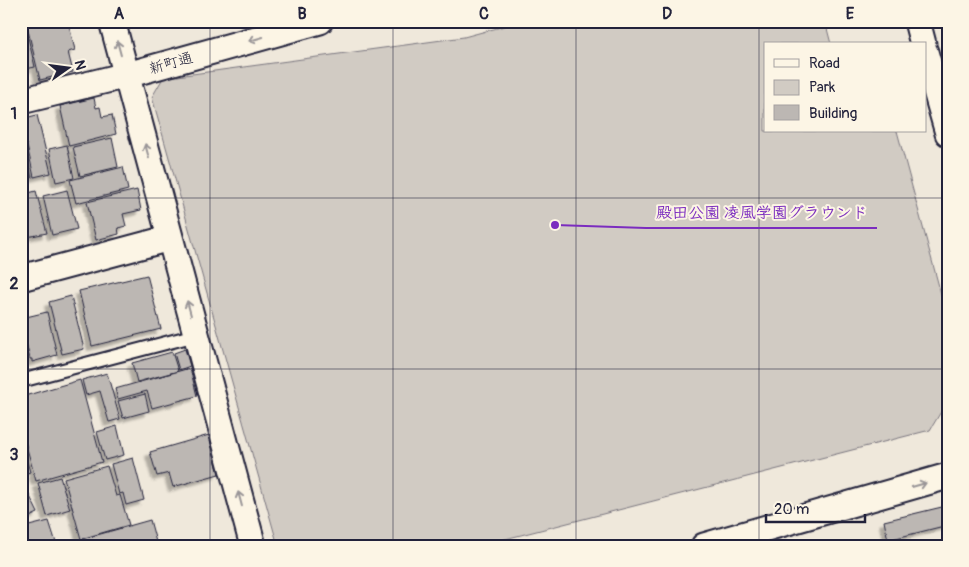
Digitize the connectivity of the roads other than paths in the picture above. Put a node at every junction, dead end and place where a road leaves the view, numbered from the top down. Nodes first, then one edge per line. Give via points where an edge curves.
1 (112, 21) edge
2 (320, 21) edge
3 (917, 21) edge
4 (922, 42) edge
5 (926, 56) edge
6 (126, 75) junction
7 (21, 101) edge
8 (948, 133) edge
9 (170, 238) junction
10 (21, 278) edge
11 (196, 335) junction
12 (21, 381) edge
13 (948, 476) edge
14 (253, 546) edge
15 (704, 546) edge

6 -> 1 street
2 -> 6 street, 新町通
3 - 4 street
5 - 8 street
6 - 7 street, 新町通
9 -> 6 street
9 - 10 street
11 -> 9 street
11 - 12 lane
14 -> 11 street
15 -> 13 street

